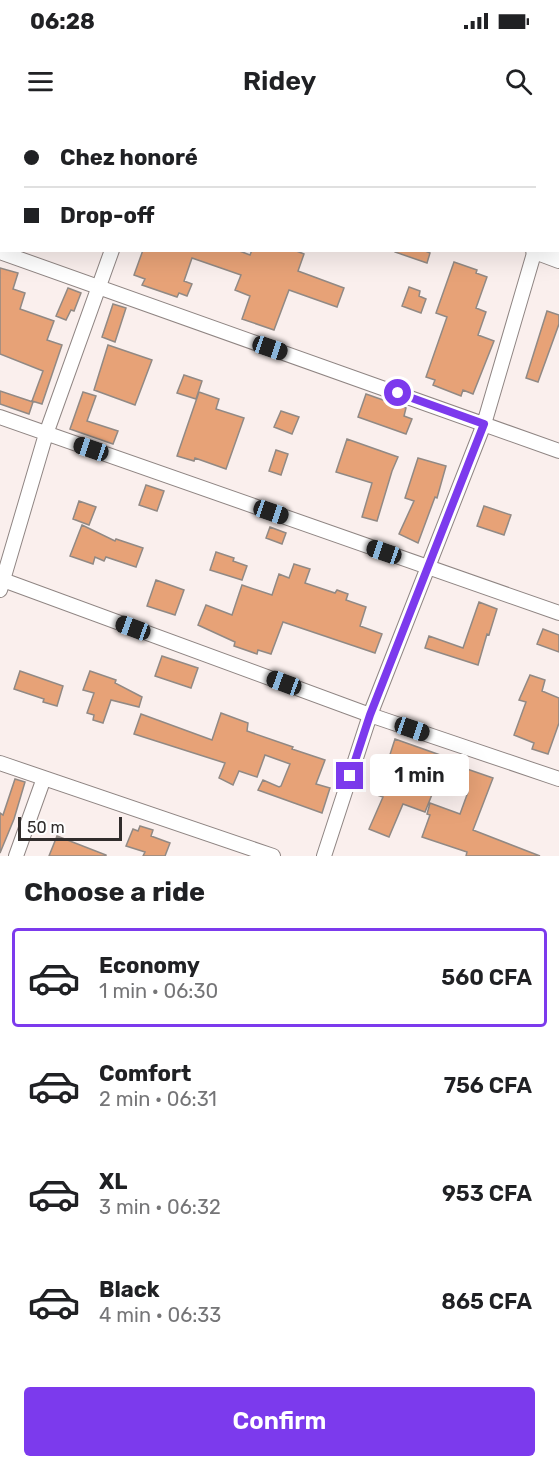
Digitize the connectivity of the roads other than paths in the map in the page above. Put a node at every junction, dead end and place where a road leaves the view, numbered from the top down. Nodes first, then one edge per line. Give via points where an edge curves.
1 (0, 252) edge
2 (111, 252) edge
3 (534, 252) edge
4 (540, 252) edge
5 (559, 259) edge
6 (99, 287) junction
7 (0, 417) edge
8 (484, 424) junction
9 (46, 434) junction
10 (559, 451) edge
11 (429, 567) junction
12 (2, 585) edge
13 (559, 613) edge
14 (370, 715) junction
15 (0, 763) edge
16 (44, 778) junction
17 (559, 779) edge
18 (16, 856) edge
19 (273, 856) edge
20 (324, 856) edge

1 - 6 street
2 - 6 street
3 - 8 street
4 - 5 street
6 - 8 street
6 - 9 street
7 - 9 street
8 - 10 street
8 - 11 street
9 - 11 street
9 - 12 street
11 - 13 street
11 - 14 street
12 - 14 street
14 - 17 street
14 - 20 street
15 - 16 street
16 - 18 street
16 - 19 street

